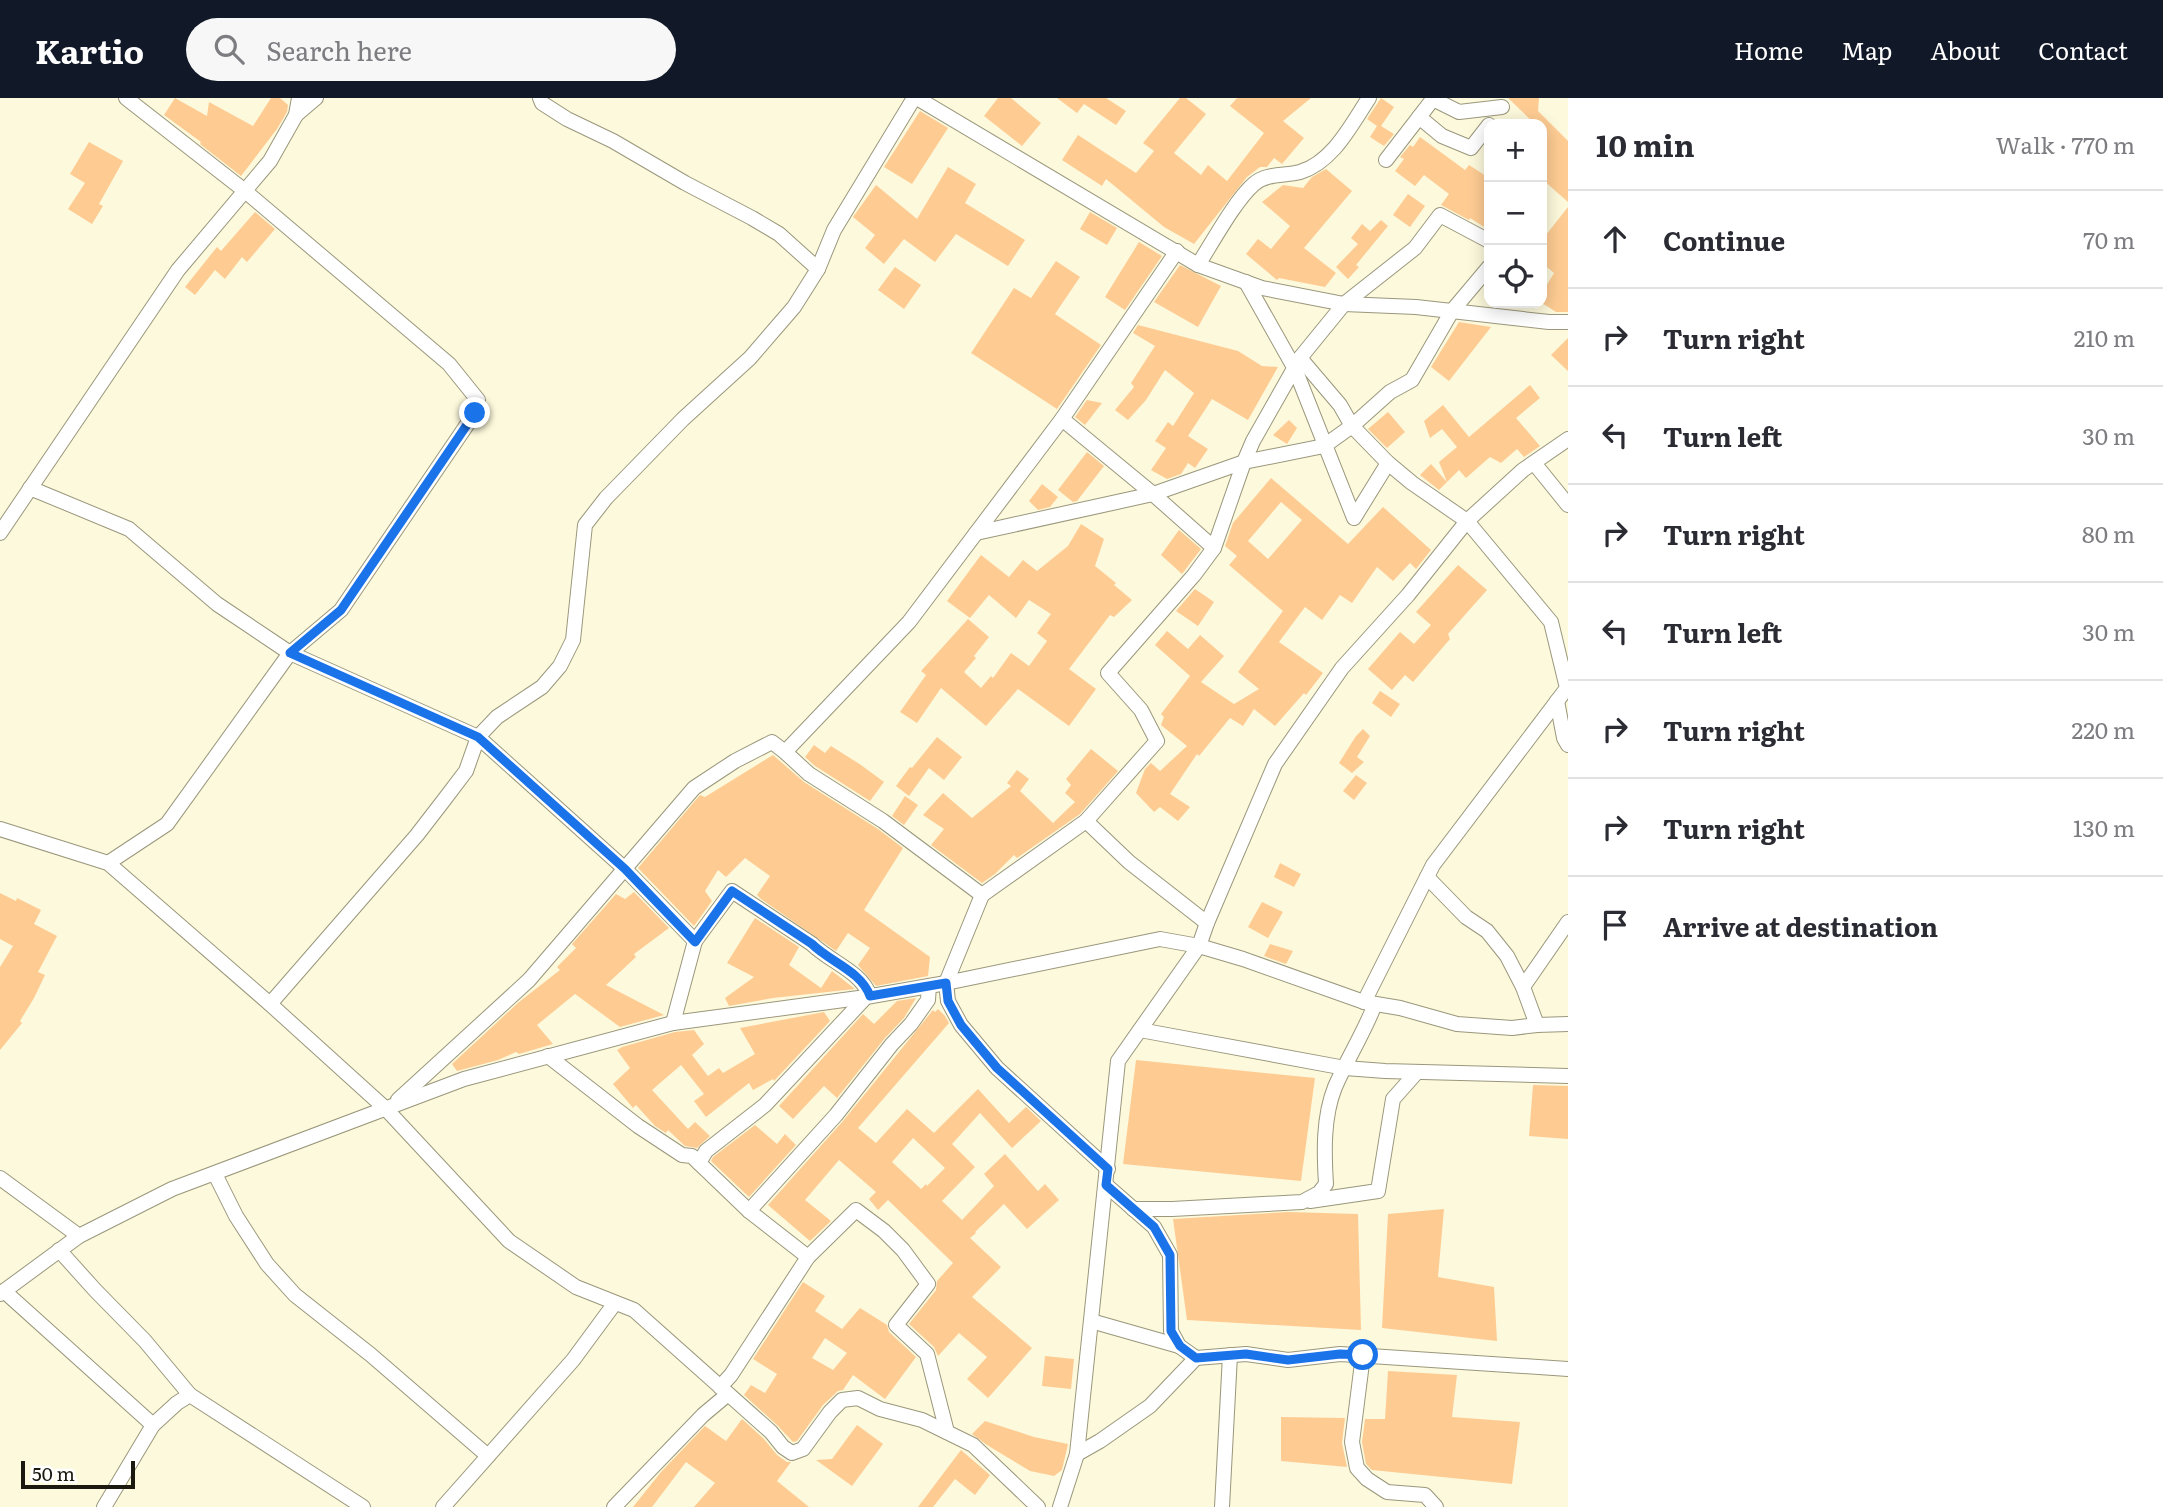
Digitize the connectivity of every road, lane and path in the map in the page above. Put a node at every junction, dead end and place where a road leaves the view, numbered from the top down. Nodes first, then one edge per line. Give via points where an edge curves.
1 (126, 98) edge
2 (299, 98) edge
3 (316, 98) edge
4 (540, 98) edge
5 (916, 98) edge
6 (1369, 98) edge
7 (1505, 103) edge
8 (296, 115) junction
9 (1419, 117) junction
10 (1493, 119) edge
11 (1484, 131) edge
12 (1386, 160) dead end
13 (245, 191) junction
14 (1484, 238) edge
15 (1177, 251) junction
16 (1199, 265) junction
17 (818, 269) junction
18 (1484, 273) edge
19 (1246, 282) junction
20 (1344, 304) junction
21 (1452, 311) junction
22 (1568, 322) edge
23 (1297, 364) junction
24 (1062, 419) junction
25 (1352, 426) junction
26 (1568, 439) edge
27 (1324, 446) junction
28 (1244, 462) junction
29 (1388, 463) junction
30 (1534, 463) junction
31 (30, 488) junction
32 (1153, 494) junction
33 (1568, 505) edge
34 (1467, 522) junction
35 (0, 533) edge
36 (976, 533) junction
37 (1214, 548) junction
38 (290, 653) junction
39 (1567, 688) edge
40 (1556, 702) junction
41 (478, 737) junction
42 (1568, 745) edge
43 (785, 752) junction
44 (1086, 821) junction
45 (0, 829) edge
46 (108, 863) junction
47 (625, 869) junction
48 (1427, 877) junction
49 (982, 895) junction
50 (1568, 922) edge
51 (1206, 923) junction
52 (695, 942) junction
53 (1199, 946) junction
54 (946, 983) junction
55 (929, 986) junction
56 (1523, 987) junction
57 (868, 996) junction
58 (1369, 1003) junction
59 (270, 1004) junction
60 (673, 1023) junction
61 (1568, 1024) edge
62 (1537, 1025) junction
63 (1140, 1030) junction
64 (548, 1056) junction
65 (1345, 1068) junction
66 (1418, 1072) junction
67 (1568, 1076) edge
68 (386, 1110) junction
69 (699, 1163) junction
70 (1108, 1169) junction
71 (215, 1174) junction
72 (0, 1178) edge
73 (1106, 1185) junction
74 (1302, 1202) junction
75 (1133, 1209) junction
76 (749, 1211) junction
77 (79, 1236) junction
78 (59, 1250) junction
79 (808, 1256) junction
80 (2, 1292) edge
81 (615, 1303) junction
82 (1091, 1321) junction
83 (1180, 1346) junction
84 (1230, 1355) junction
85 (1363, 1355) junction
86 (1196, 1358) junction
87 (1568, 1369) edge
88 (724, 1390) junction
89 (190, 1395) junction
90 (153, 1425) junction
91 (947, 1432) junction
92 (1077, 1454) junction
93 (488, 1456) junction
94 (104, 1507) edge
95 (363, 1507) edge
96 (443, 1507) edge
97 (614, 1507) edge
98 (1038, 1507) edge
99 (1060, 1507) edge
100 (1222, 1507) edge
101 (1436, 1507) edge

1 - 13 street
2 - 8 street
3 - 8 street
4 - 17 street via 567,119 779,234
5 - 15 street
5 - 17 street via 834,230
6 - 16 street via 1330,154 1305,171 1254,183
7 - 9 street via 1459,112 1433,99
7 - 10 street
8 - 13 street via 270,161
9 - 11 street via 1442,136 1471,148
9 - 12 street
13 - 31 street via 178,270
13 - 38 street via 449,364 478,400 475,413 341,610
14 - 20 street via 1440,215 1415,248
15 - 16 street
15 - 24 street
16 - 19 street
17 - 41 street via 794,307 750,358 683,419 585,525 573,639 560,666
18 - 21 street
19 - 20 street
19 - 23 street
20 - 21 street
20 - 23 street
21 - 22 street
21 - 25 street via 1412,380 1390,392
23 - 25 street via 1340,405
23 - 27 street
23 - 28 street
24 - 32 street
24 - 36 street
25 - 27 street
25 - 29 street
26 - 30 street
27 - 28 street
27 - 29 street via 1354,518
28 - 32 street
28 - 37 street
29 - 34 street
30 - 33 street
30 - 34 street
31 - 35 street
31 - 38 street via 129,529 217,604
32 - 36 street
32 - 37 street
34 - 39 street via 1551,622
34 - 51 street via 1342,668 1275,764
36 - 43 street via 909,622
37 - 44 street via 1108,673 1141,710 1157,741
38 - 41 street
38 - 46 street via 167,824
39 - 40 street
40 - 42 street
40 - 48 street
41 - 47 street
41 - 59 street via 466,771 417,835
43 - 47 street via 772,742 694,788
43 - 49 street via 809,774 883,821
44 - 49 street
44 - 51 street
45 - 46 street
46 - 59 street
47 - 52 street
47 - 68 street via 529,979
48 - 56 street via 1487,931
48 - 58 street
49 - 54 street
50 - 56 street
51 - 53 street
52 - 57 street via 732,891 861,980
52 - 60 street
53 - 54 street via 1160,939
53 - 58 street
53 - 63 street
54 - 55 street
54 - 70 street via 948,1001 961,1025 997,1068
55 - 57 street
55 - 76 street via 928,1000 911,1024
56 - 62 street
57 - 60 street
57 - 69 street via 765,1105 706,1151
58 - 62 street via 1457,1024
58 - 65 street via 1368,1022
59 - 68 street
60 - 64 street
61 - 62 street
63 - 65 street
63 - 70 street via 1118,1061
64 - 68 street via 464,1079
64 - 69 street via 638,1126
65 - 66 street
65 - 74 street via 1328,1115 1326,1184
66 - 67 street
66 - 74 street via 1393,1099 1378,1191
68 - 71 street
68 - 81 street via 509,1241 576,1287
69 - 76 street
70 - 73 street
71 - 77 street via 172,1189
71 - 93 street via 267,1264 295,1295
72 - 77 street
73 - 75 street
73 - 82 street
74 - 75 street
75 - 83 street via 1154,1227 1170,1255 1171,1331
76 - 79 street
77 - 78 street
78 - 80 street
78 - 89 street
79 - 88 street
79 - 91 street via 856,1210 903,1250 928,1284 896,1325 927,1354
80 - 90 street
81 - 88 street via 634,1310
81 - 93 street via 573,1360
82 - 83 street
82 - 92 street
83 - 86 street
84 - 85 street via 1288,1360
84 - 86 street
84 - 100 street
85 - 87 street
85 - 101 street via 1352,1443 1357,1468 1387,1492 1425,1495
86 - 92 street via 1150,1406
88 - 91 street via 792,1453 803,1449 842,1400 858,1398
88 - 97 street
89 - 90 street
89 - 95 street
90 - 94 street
91 - 98 street via 973,1444
92 - 99 street
93 - 96 street

